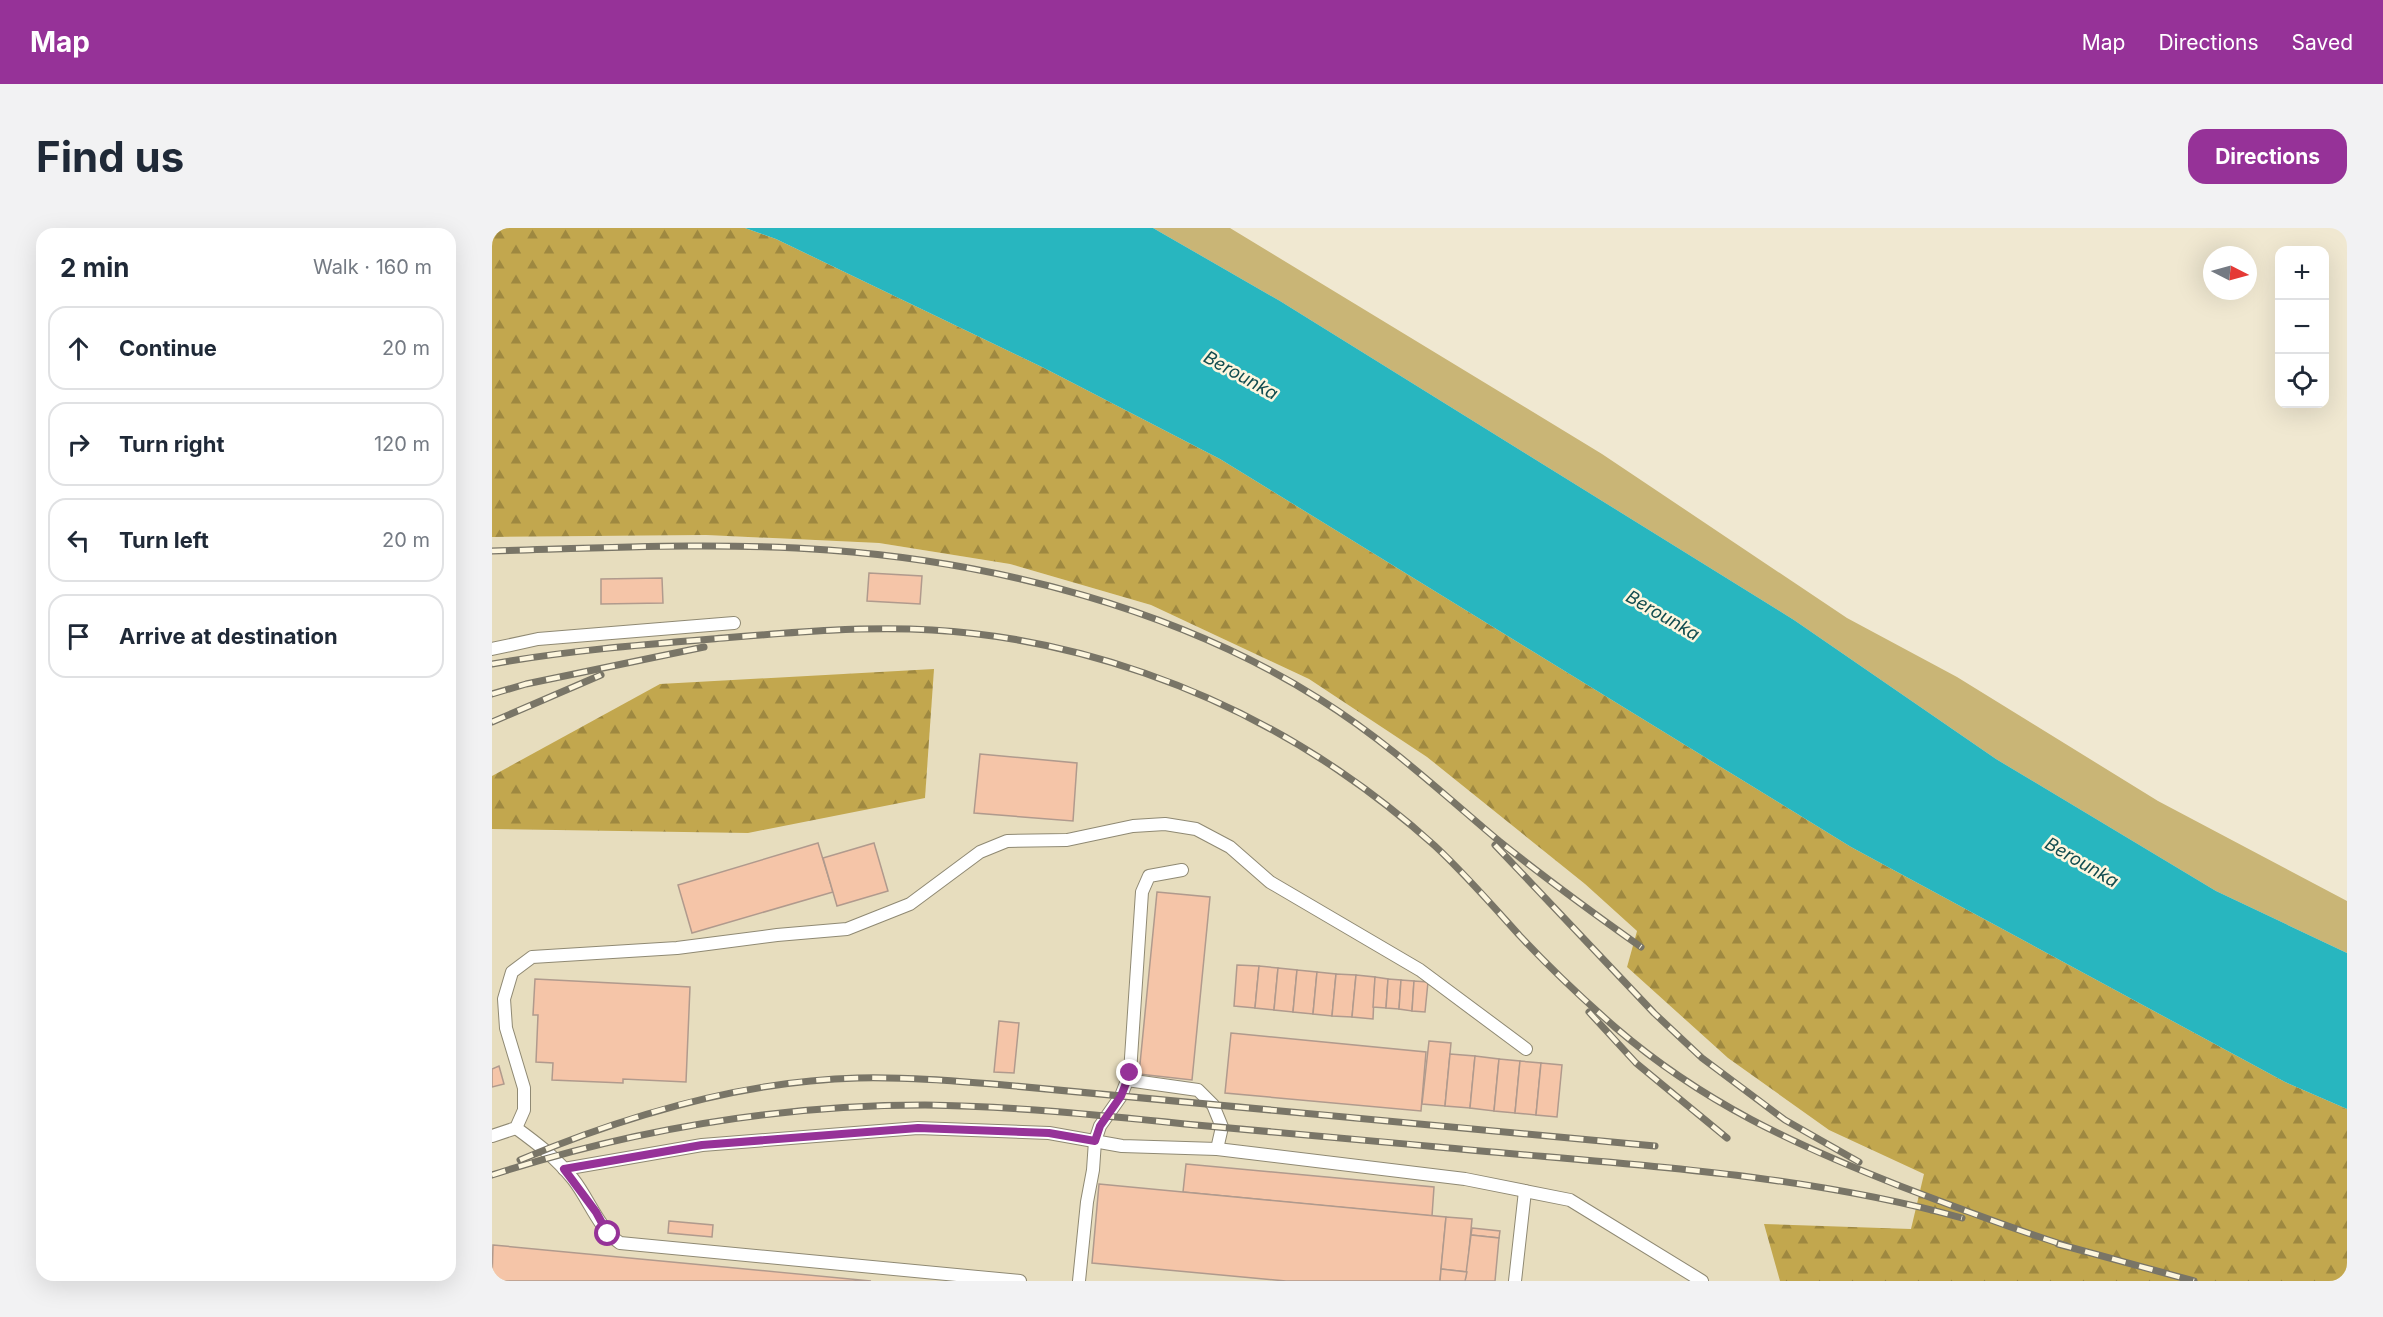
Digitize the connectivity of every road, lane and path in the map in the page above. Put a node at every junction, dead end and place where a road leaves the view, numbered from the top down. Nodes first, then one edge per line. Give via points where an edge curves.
1 (734, 623) dead end
2 (492, 649) edge
3 (1182, 870) dead end
4 (1526, 1049) dead end
5 (1127, 1080) junction
6 (516, 1128) junction
7 (492, 1136) edge
8 (1095, 1141) junction
9 (1217, 1149) junction
10 (564, 1169) junction
11 (1525, 1191) junction
12 (1020, 1281) edge
13 (1079, 1281) edge
14 (1515, 1281) edge
15 (1702, 1281) edge

1 - 2 lane via 538,639
3 - 5 lane via 1149,876 1142,892
4 - 6 lane via 1420,970 1270,882 1230,847 1196,829 1165,824 1133,826 1067,840 1007,841 980,852 910,904 847,929 677,948 532,957 512,972 504,999 506,1028 524,1088 524,1110
5 - 8 lane
5 - 9 lane via 1198,1090 1213,1105 1222,1127
6 - 7 lane
6 - 10 lane via 550,1153
8 - 9 lane via 1122,1146
8 - 10 lane via 1049,1133 918,1128 702,1145
8 - 13 lane
9 - 11 lane via 1465,1179
10 - 12 lane via 608,1234 620,1243
11 - 14 lane
11 - 15 lane via 1570,1200

